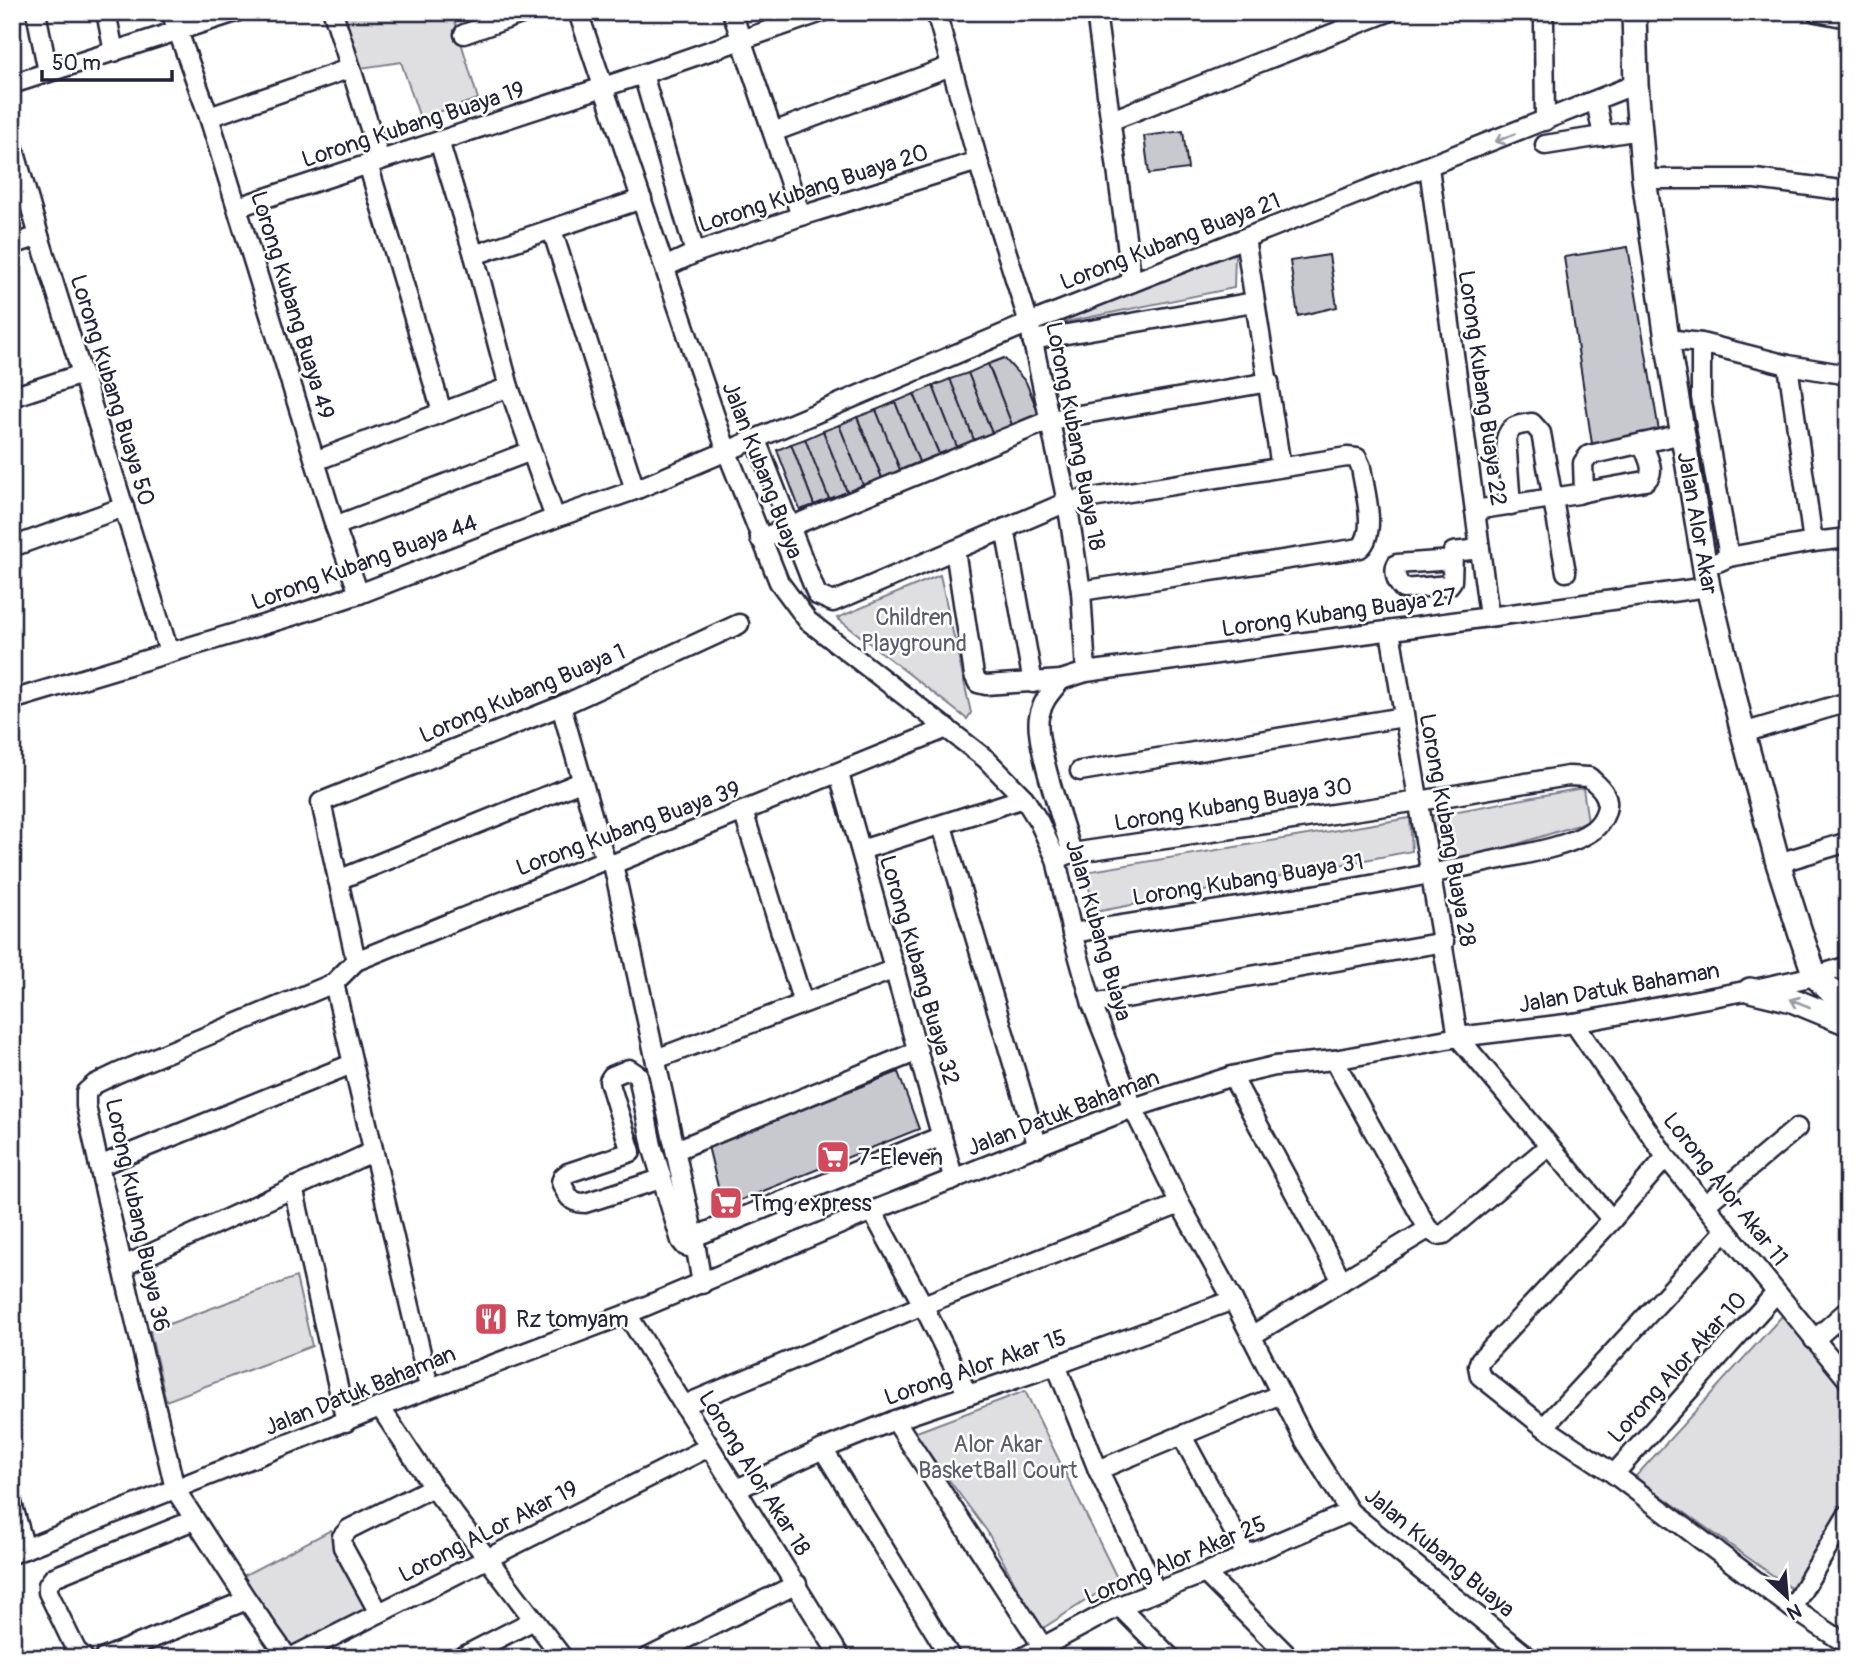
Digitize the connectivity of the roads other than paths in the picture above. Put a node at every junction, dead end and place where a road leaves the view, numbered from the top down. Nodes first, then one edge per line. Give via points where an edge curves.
1 (36, 12) edge
2 (106, 12) edge
3 (171, 12) edge
4 (236, 12) edge
5 (333, 12) edge
6 (527, 12) edge
7 (579, 12) edge
8 (732, 12) edge
9 (822, 12) edge
10 (936, 12) edge
11 (1096, 12) edge
12 (1388, 12) edge
13 (1634, 12) edge
14 (1816, 12) edge
15 (1848, 18) edge
16 (1544, 23) dead end
17 (177, 31) junction
18 (464, 34) dead end
19 (741, 41) junction
20 (114, 52) junction
21 (951, 66) junction
22 (351, 68) junction
23 (48, 72) junction
24 (643, 74) junction
25 (12, 84) edge
26 (1636, 84) junction
27 (603, 87) junction
28 (1596, 101) junction
29 (209, 117) junction
30 (1112, 120) junction
31 (1545, 121) junction
32 (1640, 130) junction
33 (773, 132) junction
34 (1603, 136) junction
35 (439, 141) junction
36 (12, 142) edge
37 (1545, 145) dead end
38 (978, 161) junction
39 (374, 162) junction
40 (1429, 167) junction
41 (1644, 179) junction
42 (1848, 191) edge
43 (642, 199) junction
44 (238, 207) junction
45 (801, 216) junction
46 (552, 230) junction
47 (39, 236) junction
48 (1245, 238) junction
49 (12, 246) edge
50 (695, 253) junction
51 (474, 255) junction
52 (665, 267) junction
53 (1132, 282) junction
54 (1254, 302) junction
55 (1031, 332) junction
56 (1667, 339) junction
57 (1701, 344) junction
58 (1788, 365) junction
59 (82, 374) junction
60 (1848, 375) edge
61 (1269, 382) junction
62 (509, 387) junction
63 (12, 397) edge
64 (1677, 397) junction
65 (1702, 397) junction
66 (442, 412) junction
67 (1050, 420) junction
68 (1683, 434) junction
69 (756, 440) junction
70 (1642, 443) junction
71 (531, 451) junction
72 (727, 452) junction
73 (315, 461) junction
74 (1281, 467) junction
75 (635, 490) junction
76 (1584, 492) junction
77 (1553, 499) junction
78 (1067, 502) junction
79 (1511, 505) junction
80 (124, 507) junction
81 (1475, 510) junction
82 (555, 518) junction
83 (335, 526) junction
84 (790, 528) junction
85 (1005, 528) junction
86 (1848, 538) edge
87 (760, 539) junction
88 (1814, 542) junction
89 (12, 547) edge
90 (1480, 549) junction
91 (955, 550) junction
92 (1729, 557) junction
93 (1452, 560) dead end
94 (1566, 572) dead end
95 (1707, 577) junction
96 (1081, 591) junction
97 (359, 594) junction
98 (1489, 615) junction
99 (740, 624) dead end
100 (1390, 631) junction
101 (169, 652) junction
102 (1086, 673) junction
103 (1061, 680) junction
104 (1033, 683) junction
105 (12, 700) edge
106 (1848, 702) edge
107 (561, 706) junction
108 (1403, 717) junction
109 (947, 728) junction
110 (1743, 733) junction
111 (1080, 771) dead end
112 (839, 774) junction
113 (581, 782) junction
114 (1024, 798) junction
115 (1419, 801) junction
116 (743, 811) junction
117 (942, 826) junction
118 (1848, 842) edge
119 (861, 850) junction
120 (1064, 856) junction
121 (609, 862) junction
122 (1778, 863) junction
123 (1431, 874) junction
124 (338, 880) junction
125 (1072, 933) junction
126 (1444, 942) junction
127 (356, 961) junction
128 (1848, 966) edge
129 (895, 969) junction
130 (1815, 976) junction
131 (334, 983) junction
132 (1750, 990) junction
133 (803, 1003) junction
134 (1092, 1004) junction
135 (1848, 1009) edge
136 (1574, 1023) junction
137 (1848, 1023) edge
138 (1458, 1037) junction
139 (918, 1051) junction
140 (656, 1059) junction
141 (1334, 1060) junction
142 (352, 1064) junction
143 (1232, 1076) junction
144 (1133, 1108) junction
145 (1797, 1128) dead end
146 (942, 1136) junction
147 (652, 1146) junction
148 (1549, 1146) junction
149 (1038, 1147) junction
150 (676, 1150) junction
151 (372, 1152) junction
152 (631, 1152) junction
153 (1666, 1157) junction
154 (99, 1166) junction
155 (661, 1179) junction
156 (954, 1180) junction
157 (293, 1187) junction
158 (1181, 1204) junction
159 (1705, 1206) junction
160 (872, 1211) junction
161 (1612, 1220) junction
162 (1725, 1231) junction
163 (1433, 1232) junction
164 (695, 1243) junction
165 (124, 1266) junction
166 (1342, 1281) junction
167 (702, 1284) junction
168 (1776, 1293) junction
169 (1233, 1300) junction
170 (923, 1305) junction
171 (1848, 1310) edge
172 (627, 1314) junction
173 (1251, 1336) junction
174 (1814, 1340) junction
175 (1056, 1365) junction
176 (1848, 1380) edge
177 (429, 1387) junction
178 (1281, 1394) junction
179 (968, 1395) junction
180 (684, 1405) junction
181 (380, 1407) junction
182 (895, 1420) junction
183 (346, 1422) junction
184 (1544, 1427) junction
185 (1182, 1436) junction
186 (709, 1447) junction
187 (823, 1449) junction
188 (1098, 1470) junction
189 (1614, 1474) junction
190 (433, 1487) junction
191 (175, 1489) junction
192 (737, 1489) junction
193 (12, 1503) edge
194 (1350, 1512) junction
195 (1848, 1514) edge
196 (194, 1520) junction
197 (19, 1552) edge
198 (1247, 1556) junction
199 (487, 1559) junction
200 (1205, 1573) junction
201 (797, 1584) junction
202 (1156, 1591) junction
203 (247, 1600) junction
204 (1119, 1606) junction
205 (1792, 1608) junction
206 (379, 1613) junction
207 (534, 1620) junction
208 (1848, 1645) edge
209 (1048, 1652) edge
210 (839, 1657) edge
211 (84, 1658) edge
212 (104, 1658) edge
213 (289, 1658) edge
214 (460, 1658) edge
215 (563, 1658) edge
216 (647, 1658) edge
217 (951, 1658) edge
218 (1022, 1658) edge
219 (1171, 1658) edge
220 (1290, 1658) edge
221 (1530, 1658) edge

1 - 23 street
2 - 20 street
3 - 17 street, Lorong Kubang Buaya 49
4 - 17 street
5 - 22 street
6 - 18 street
7 - 27 street, Jalan Kubang Buaya
8 - 19 street
9 - 19 street, Lorong Kubang Buaya 19
10 - 21 street, Lorong Kubang Buaya 18
11 - 30 street
12 - 30 street
13 - 26 main road, Jalan Alor Akar
14 - 15 street
16 - 31 street
17 - 20 street
17 - 29 street, Lorong Kubang Buaya 49
19 - 24 street, Lorong Kubang Buaya 19
19 - 33 street
20 - 23 street
21 - 33 street
21 - 38 street, Lorong Kubang Buaya 18
22 - 29 street
22 - 39 street
23 - 25 street
24 - 27 street, Lorong Kubang Buaya 19
24 - 50 street
26 - 28 street, Lorong Kubang Buaya 21
26 - 32 main road, Jalan Alor Akar
27 - 35 street, Lorong Kubang Buaya 19
27 - 43 street, Jalan Kubang Buaya
28 - 31 street, Lorong Kubang Buaya 21
28 - 34 street
29 - 44 street, Lorong Kubang Buaya 49
30 - 53 street
31 -> 40 street, Lorong Kubang Buaya 21
32 - 34 street
32 - 41 main road, Jalan Alor Akar
33 - 45 street
34 - 37 street
35 - 39 street, Lorong Kubang Buaya 19
35 - 51 street
36 - 47 street, Lorong Kubang Buaya 50
38 - 45 street, Lorong Kubang Buaya 20
38 - 55 street, Lorong Kubang Buaya 18
39 - 44 street, Lorong Kubang Buaya 19
39 - 66 street
40 - 48 street, Lorong Kubang Buaya 21
40 - 81 street, Lorong Kubang Buaya 22
41 - 42 street via 1755,179
41 - 56 main road, Jalan Alor Akar
43 - 46 street
43 - 52 street, Jalan Kubang Buaya
44 - 73 street, Lorong Kubang Buaya 49
45 - 50 street, Lorong Kubang Buaya 20
46 - 51 street
46 - 75 street
47 - 49 street
47 - 59 street, Lorong Kubang Buaya 50
48 - 53 street, Lorong Kubang Buaya 21
48 - 54 street
50 - 52 street, Lorong Kubang Buaya 20
51 - 62 street
52 - 72 street, Jalan Kubang Buaya
53 - 55 street, Lorong Kubang Buaya 21
54 - 55 street
54 - 61 street
55 - 67 street, Lorong Kubang Buaya 18
55 - 69 street, Lorong Kubang Buaya 21
56 - 57 street
56 - 64 main road, Jalan Alor Akar
57 - 58 street
57 - 65 street
58 - 60 street
58 - 88 street
59 - 63 street
59 - 80 street, Lorong Kubang Buaya 50
61 - 67 street
61 - 74 street
62 - 66 street
62 - 71 street
64 - 65 street
64 - 68 main road, Jalan Alor Akar
65 - 92 street
66 - 73 street
67 - 78 street, Lorong Kubang Buaya 18
67 - 84 street
68 - 70 street
68 - 95 main road, Jalan Alor Akar
69 - 72 street, Lorong Kubang Buaya 21
69 - 84 street
70 - 76 street via 1589,455 1583,463
70 - 76 street via 1650,477
71 - 82 street
71 - 83 street
72 - 75 street, Lorong Kubang Buaya 44
72 - 87 street, Jalan Kubang Buaya
73 - 83 street, Lorong Kubang Buaya 49
74 - 78 street
74 - 96 street via 1357,458 1370,528 1366,543 1360,548
75 - 82 street, Lorong Kubang Buaya 44
76 - 77 street
77 - 79 street
77 - 79 street via 1541,433 1532,423 1522,424 1509,430 1506,439
77 - 94 street
78 - 85 street
78 - 96 street, Lorong Kubang Buaya 18
79 - 81 street
80 - 89 street
80 - 101 street, Lorong Kubang Buaya 50
81 - 90 street, Lorong Kubang Buaya 22
82 - 97 street, Lorong Kubang Buaya 44
83 - 97 street, Lorong Kubang Buaya 49
84 - 87 street
84 - 91 street via 817,595 833,602
85 - 91 street
85 - 104 street
86 - 88 street, Lorong Kubang Buaya 27
87 - 109 street, Jalan Kubang Buaya via 779,582 808,621
88 - 92 street, Lorong Kubang Buaya 27
90 - 93 street via 1456,551
90 - 98 street, Lorong Kubang Buaya 22
91 - 104 street, Lorong Kubang Buaya 27 via 978,683
92 - 95 street, Lorong Kubang Buaya 27
95 - 98 street, Lorong Kubang Buaya 27
95 - 110 main road, Jalan Alor Akar
96 - 102 street, Lorong Kubang Buaya 18
97 - 101 street, Lorong Kubang Buaya 44
98 - 100 street, Lorong Kubang Buaya 27
99 - 107 street, Lorong Kubang Buaya 1
100 - 102 street, Lorong Kubang Buaya 27
100 - 108 street, Lorong Kubang Buaya 28
101 - 105 street, Lorong Kubang Buaya 44
102 - 103 street, Lorong Kubang Buaya 27
103 - 104 street, Lorong Kubang Buaya 27
103 - 120 street via 1045,698 1038,719
106 - 110 street
107 - 113 street
107 - 124 street, Lorong Kubang Buaya 1 via 321,802
108 - 111 street
108 - 115 street, Lorong Kubang Buaya 28
109 - 112 street, Lorong Kubang Buaya 39
109 - 114 street, Jalan Kubang Buaya
110 - 122 main road, Jalan Alor Akar
112 - 116 street, Lorong Kubang Buaya 39
112 - 119 street, Lorong Kubang Buaya 32
113 - 121 street
113 - 124 street
114 - 117 street
114 - 120 street, Jalan Kubang Buaya
115 - 120 street, Lorong Kubang Buaya 30
115 - 123 street, Lorong Kubang Buaya 28
115 - 123 street, Lorong Kubang Buaya 30 via 1568,776 1589,777 1605,793 1604,818 1581,837
116 - 121 street, Lorong Kubang Buaya 39
116 - 133 street
117 - 119 street
117 - 149 street
118 - 122 street
119 - 129 street, Lorong Kubang Buaya 32
120 - 125 street, Jalan Kubang Buaya
121 - 127 street, Lorong Kubang Buaya 39
121 - 140 street
122 - 130 main road, Jalan Alor Akar
123 - 125 street, Lorong Kubang Buaya 31
123 - 126 street, Lorong Kubang Buaya 28
124 - 127 street
125 - 134 street, Jalan Kubang Buaya
126 - 134 street
126 - 138 street, Lorong Kubang Buaya 28
127 - 131 street, Lorong Kubang Buaya 39
128 - 130 street, Jalan Datuk Bahaman
129 - 133 street
129 - 139 street, Lorong Kubang Buaya 32
130 - 132 street, Jalan Datuk Bahaman
130 - 135 main road, Jalan Alor Akar
131 - 142 street
131 - 154 street, Lorong Kubang Buaya 36 via 96,1084 86,1092 86,1106
132 - 136 street, Jalan Datuk Bahaman
137 -> 132 main road via 1792,999
133 - 140 street
134 - 144 street, Jalan Kubang Buaya
136 - 138 street, Jalan Datuk Bahaman
136 - 153 street, Lorong Alor Akar 11
138 - 141 street, Jalan Datuk Bahaman
138 - 148 street
139 - 146 street, Lorong Kubang Buaya 32
139 - 150 street
140 - 150 street
141 - 143 street, Jalan Datuk Bahaman
141 - 163 street
142 - 151 street
142 - 154 street
143 - 144 street, Jalan Datuk Bahaman
143 - 166 street
144 - 149 street, Jalan Datuk Bahaman
144 - 158 street, Jalan Kubang Buaya
145 - 159 street
146 - 156 street, Lorong Kubang Buaya 32
146 - 164 street
147 - 152 street
147 - 152 street via 638,1075 629,1069 609,1081
147 - 155 street
148 - 161 street
148 - 163 street via 1444,1234
149 - 156 street, Jalan Datuk Bahaman
150 - 164 street
151 - 157 street
151 - 177 street
152 - 155 street via 563,1177 569,1199 585,1203
153 - 159 street, Lorong Alor Akar 11
153 - 161 street
154 - 165 street, Lorong Kubang Buaya 36
155 - 164 street via 681,1241 685,1246
156 - 160 street, Jalan Datuk Bahaman
157 - 165 street
157 - 183 street
158 - 169 street, Jalan Kubang Buaya
158 - 170 street
159 - 162 street, Lorong Alor Akar 11
160 - 167 street, Jalan Datuk Bahaman
160 - 170 street
161 - 184 street via 1478,1366 1480,1376
162 - 168 street, Lorong Alor Akar 11
162 - 184 street
163 - 166 street
164 - 167 street
165 - 191 street, Lorong Kubang Buaya 36
166 - 173 street
167 - 172 street, Jalan Datuk Bahaman
168 - 174 street, Lorong Alor Akar 11
168 - 189 street, Lorong Alor Akar 10
169 - 173 street, Jalan Kubang Buaya
169 - 175 street, Lorong Alor Akar 15
170 - 179 street
170 - 180 street
171 - 174 street
172 - 177 street, Jalan Datuk Bahaman
172 - 180 street, Lorong Alor Akar 18
173 - 178 street, Jalan Kubang Buaya
174 - 176 street, Lorong Alor Akar 11
175 - 179 street, Lorong Alor Akar 15
175 - 188 street
177 - 181 street, Jalan Datuk Bahaman
178 - 185 street
178 - 194 street, Jalan Kubang Buaya
179 - 182 street, Lorong Alor Akar 15
180 - 186 street, Lorong Alor Akar 18
181 - 183 street, Jalan Datuk Bahaman
181 - 190 street
182 - 187 street, Lorong Alor Akar 15
182 - 209 street
183 - 191 street, Jalan Datuk Bahaman
184 - 189 street
185 - 188 street
185 - 198 street
186 - 192 street, Lorong Alor Akar 18
186 - 199 street, Lorong ALor Akar 19
187 - 192 street, Lorong Alor Akar 15
187 - 217 street
188 - 202 street
189 - 205 street
190 - 199 street
190 - 206 street via 349,1529 342,1537 343,1548
191 - 196 street, Lorong Kubang Buaya 36
191 - 197 street, Jalan Datuk Bahaman
192 - 201 street, Lorong Alor Akar 18
193 - 197 street
194 - 198 street, Lorong Alor Akar 25
194 - 221 street, Jalan Kubang Buaya
195 - 205 street
196 - 203 street, Lorong Kubang Buaya 36
196 - 211 street via 54,1577 48,1592
198 - 200 street, Lorong Alor Akar 25
199 - 206 street, Lorong ALor Akar 19
199 - 207 street
200 - 202 street, Lorong Alor Akar 25
200 - 220 street
201 - 210 street, Lorong Alor Akar 18
201 - 216 street
202 - 204 street, Lorong Alor Akar 25
203 - 212 street
203 - 213 street, Lorong Kubang Buaya 36
204 - 209 street, Lorong Alor Akar 25
204 - 219 street
205 - 208 street
206 - 213 street, Lorong ALor Akar 19
207 - 214 street
207 - 215 street
209 - 218 street, Lorong Alor Akar 25

